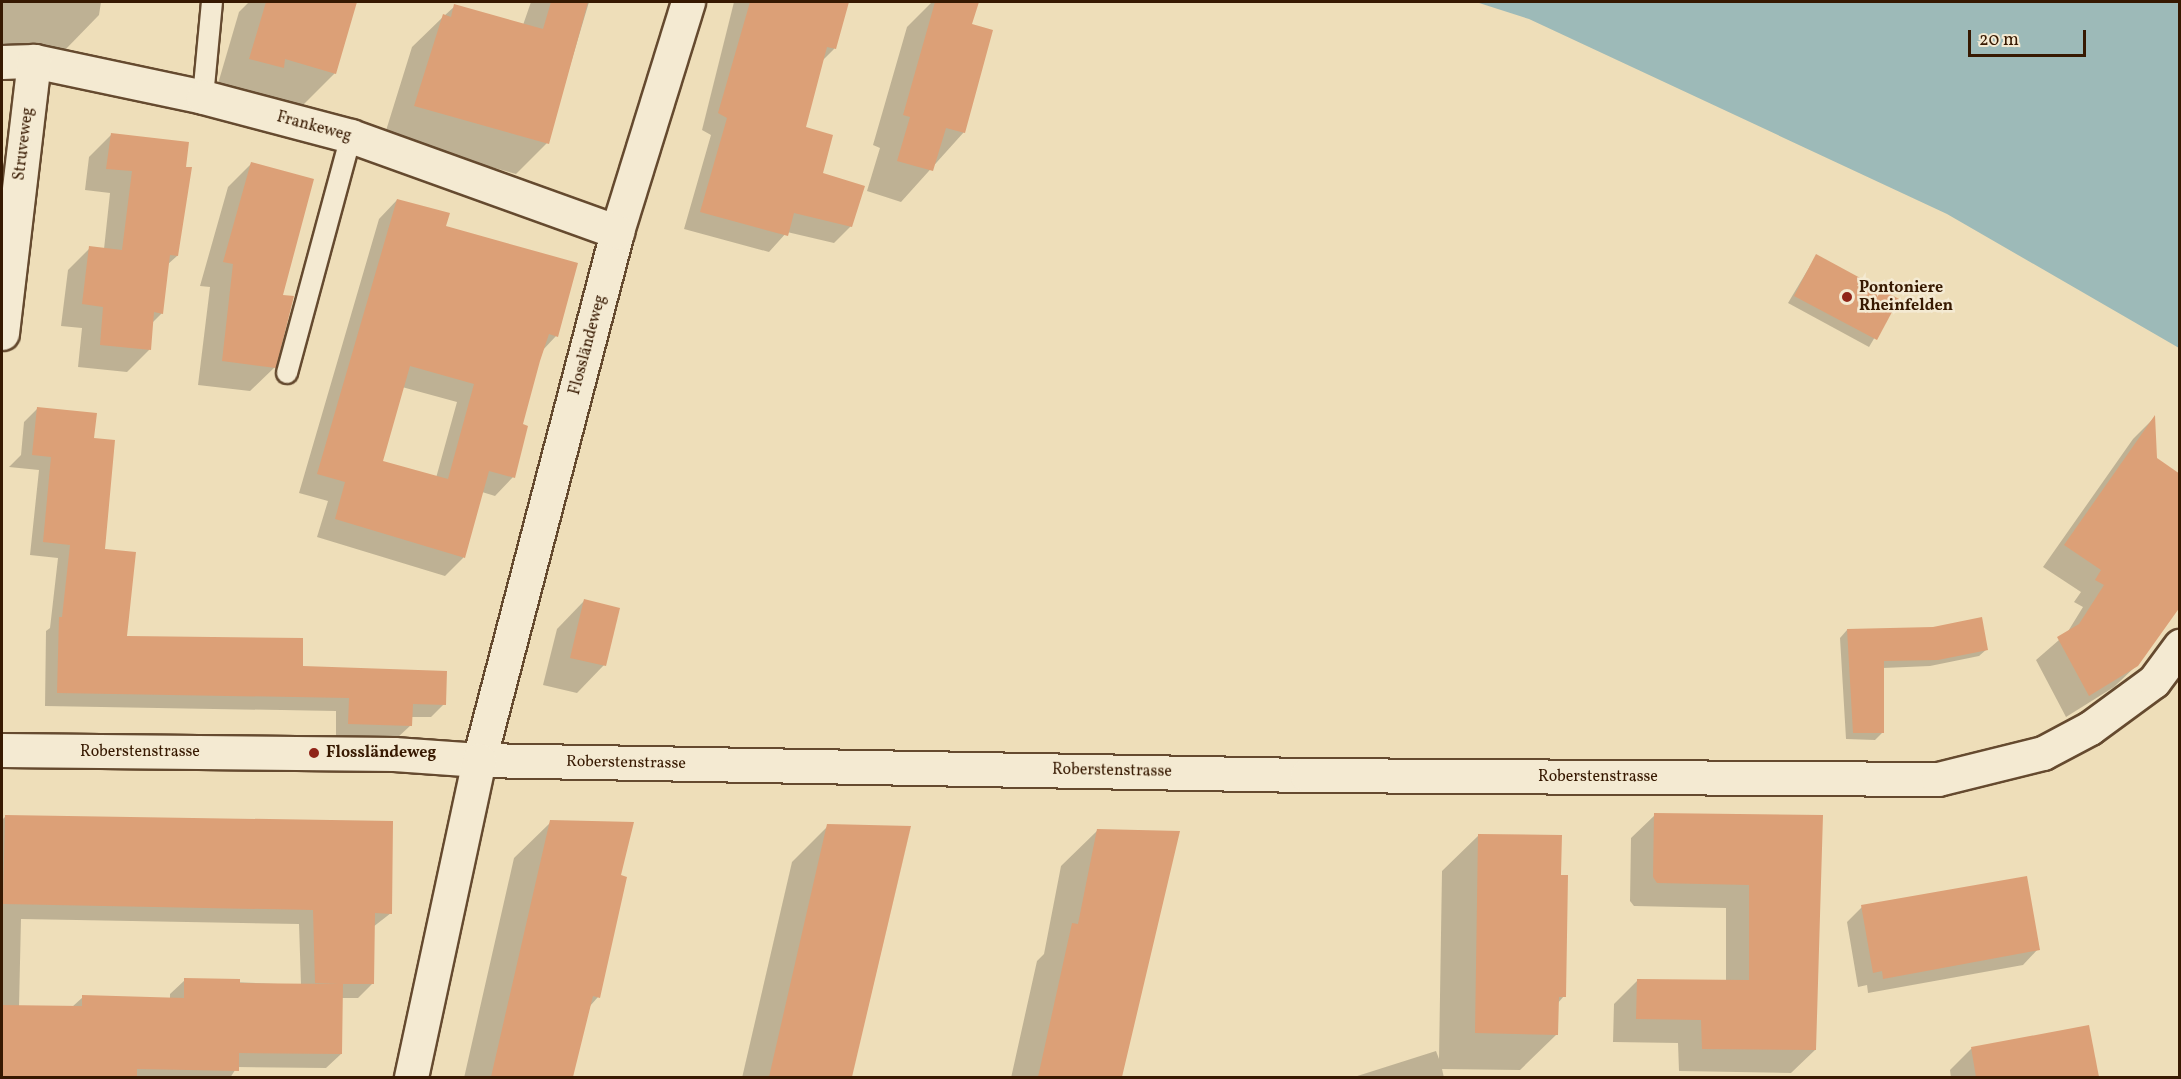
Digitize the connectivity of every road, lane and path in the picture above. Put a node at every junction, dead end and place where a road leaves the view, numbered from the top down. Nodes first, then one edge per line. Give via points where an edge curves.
1 (212, 2) edge
2 (688, 2) edge
3 (34, 61) junction
4 (2, 62) edge
5 (203, 97) junction
6 (351, 136) junction
7 (617, 232) junction
8 (2, 333) edge
9 (287, 373) dead end
10 (2180, 646) edge
11 (2, 750) edge
12 (479, 760) junction
13 (411, 1077) edge

1 - 5 lane
2 - 7 street, Flossländeweg
3 - 4 street, Frankeweg
3 - 5 street, Frankeweg
3 - 8 street, Struveweg
5 - 6 street, Frankeweg
6 - 7 street, Frankeweg
6 - 9 lane
7 - 12 street, Flossländeweg
10 - 12 street, Roberstenstrasse via 2154,681 2090,728 2043,753 1938,779 1306,775
11 - 12 street, Roberstenstrasse via 394,754
12 - 13 street, Flossländeweg

